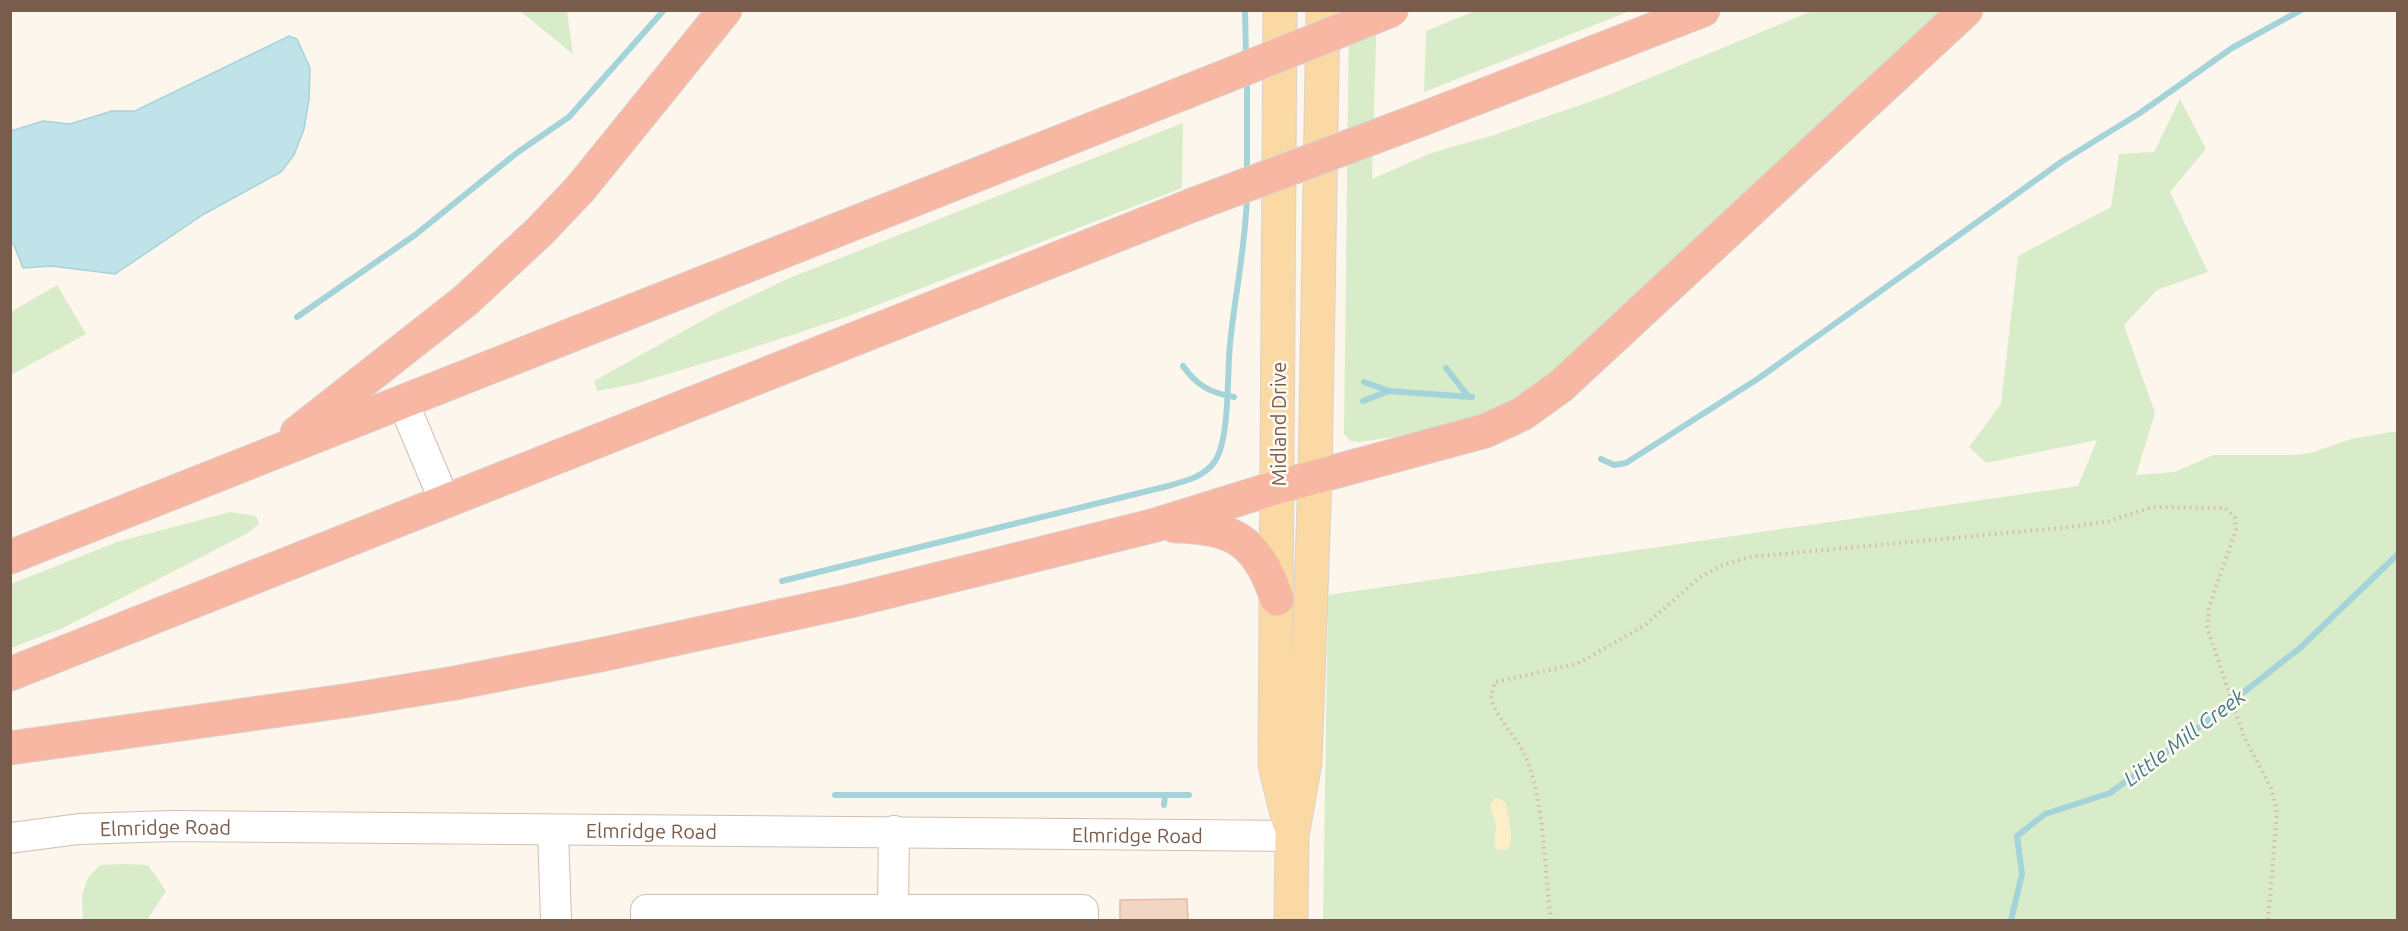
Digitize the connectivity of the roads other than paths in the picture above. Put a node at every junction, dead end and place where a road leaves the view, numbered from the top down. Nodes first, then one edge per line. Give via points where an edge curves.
1 (725, 10) edge
2 (1280, 10) edge
3 (1323, 10) edge
4 (1392, 10) edge
5 (1703, 10) edge
6 (1966, 10) edge
7 (404, 402) junction
8 (271, 455) junction
9 (1315, 478) junction
10 (1278, 487) junction
11 (446, 502) junction
12 (1152, 526) junction
13 (10, 557) edge
14 (1277, 599) junction
15 (10, 674) edge
16 (10, 748) edge
17 (553, 830) junction
18 (894, 831) junction
19 (1292, 836) junction
20 (10, 838) edge
21 (893, 910) junction
22 (743, 915) edge
23 (1004, 915) edge
24 (556, 921) edge
25 (646, 921) edge
26 (1083, 921) edge
27 (1291, 921) edge

1 - 8 highway via 580,189 507,264
2 - 10 main road, Midland Drive
3 - 9 main road, Midland Drive
4 - 7 highway, bridge
5 - 11 highway, bridge via 1190,206
6 - 9 highway via 1554,392 1522,414 1485,431
7 - 8 highway
7 - 11 street
8 - 13 highway
9 - 10 highway
9 - 19 main road, Midland Drive via 1305,762
10 - 12 highway
10 - 14 main road, Midland Drive
11 - 15 highway
12 - 14 highway via 1206,526 1232,534 1257,555
12 - 16 highway via 850,601 600,655 351,700
14 - 19 main road, Midland Drive via 1275,765
17 - 18 street, Elmridge Road
17 - 20 street, Elmridge Road via 171,826 79,829
17 - 24 street
18 - 19 street, Elmridge Road
18 - 21 street
19 - 27 main road, Midland Drive
21 - 22 street
21 - 23 street
22 - 25 street via 646,910
23 - 26 street via 1083,910

